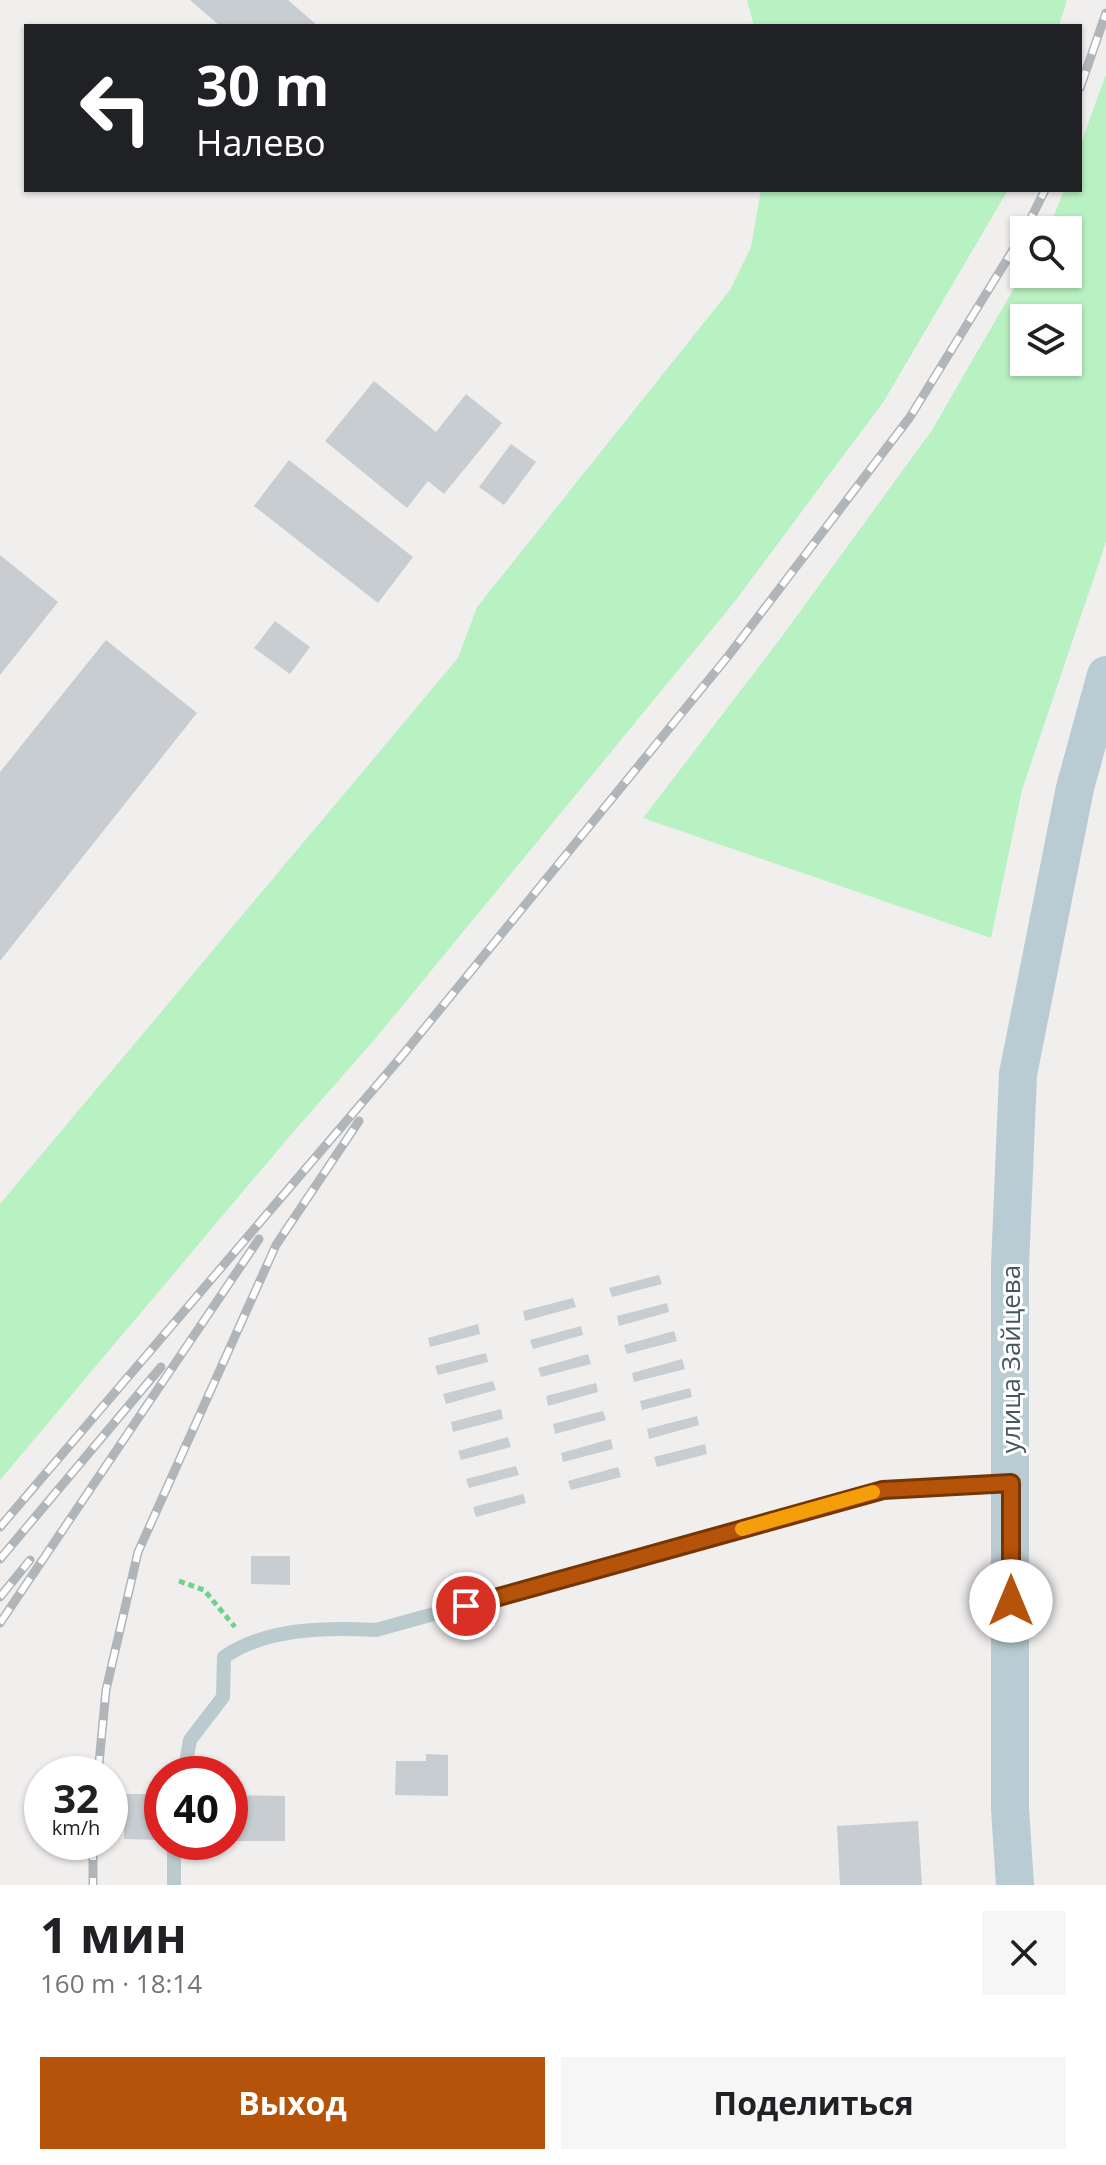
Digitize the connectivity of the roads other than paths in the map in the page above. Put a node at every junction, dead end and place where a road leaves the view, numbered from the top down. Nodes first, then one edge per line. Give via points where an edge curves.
1 (1106, 675) edge
2 (1011, 1483) junction
3 (187, 1756) edge
4 (174, 1860) edge
5 (174, 1885) edge
6 (1015, 1885) edge

1 - 2 street, улица Зайцева via 1075,788 1018,1074 1010,1266
2 - 3 lane via 883,1490 376,1630 335,1628 247,1641 224,1657 223,1697 190,1740
2 - 6 street, улица Зайцева via 1010,1809
4 - 5 lane

